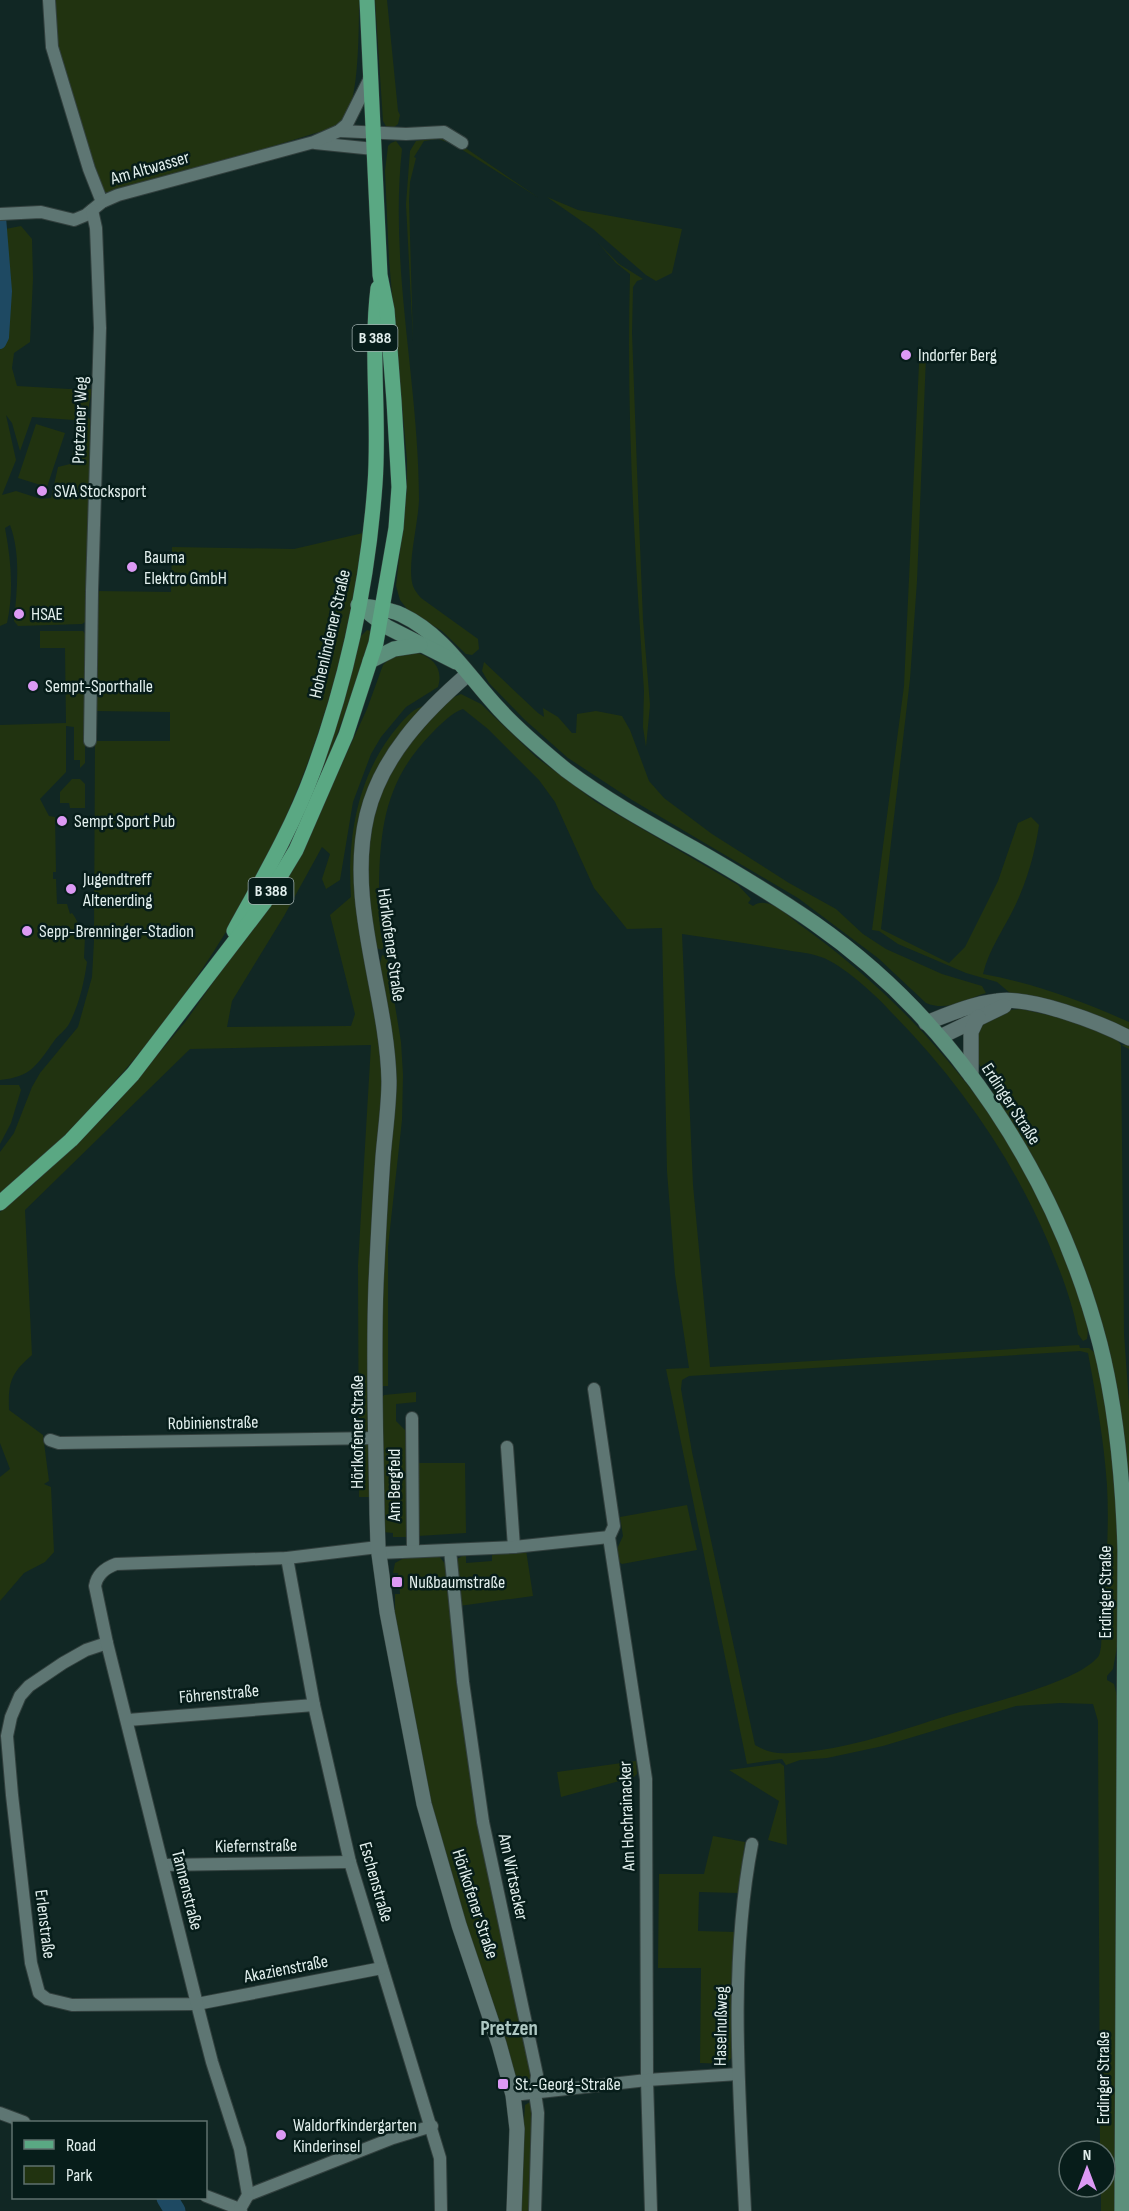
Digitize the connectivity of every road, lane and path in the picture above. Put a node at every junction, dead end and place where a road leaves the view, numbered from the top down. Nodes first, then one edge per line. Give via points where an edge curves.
1 (49, 0) edge
2 (367, 0) edge
3 (371, 75) junction
4 (339, 130) junction
5 (374, 132) junction
6 (314, 142) junction
7 (462, 143) dead end
8 (374, 149) junction
9 (102, 202) junction
10 (92, 210) junction
11 (5, 214) edge
12 (380, 275) junction
13 (358, 605) junction
14 (382, 615) junction
15 (420, 645) junction
16 (370, 662) junction
17 (464, 669) junction
18 (90, 741) dead end
19 (209, 975) junction
20 (1022, 1002) junction
21 (978, 1017) junction
22 (926, 1023) junction
23 (940, 1037) junction
24 (1129, 1038) edge
25 (971, 1076) junction
26 (0, 1203) edge
27 (594, 1389) dead end
28 (412, 1418) dead end
29 (376, 1438) junction
30 (50, 1440) dead end
31 (507, 1447) dead end
32 (609, 1537) junction
33 (514, 1547) junction
34 (379, 1550) junction
35 (450, 1550) junction
36 (413, 1551) junction
37 (287, 1558) junction
38 (107, 1642) junction
39 (314, 1705) junction
40 (128, 1720) junction
41 (752, 1844) dead end
42 (350, 1862) junction
43 (163, 1865) junction
44 (382, 1968) junction
45 (197, 2004) junction
46 (738, 2074) junction
47 (647, 2080) junction
48 (535, 2093) junction
49 (513, 2095) junction
50 (0, 2113) edge
51 (21, 2121) edge
52 (432, 2126) junction
53 (248, 2195) junction
54 (207, 2196) edge
55 (240, 2210) edge
56 (745, 2210) edge
57 (441, 2211) edge
58 (514, 2211) edge
59 (535, 2211) edge
60 (651, 2211) edge
61 (1122, 2211) edge

1 - 9 street via 52,47
2 - 3 main road, Hohenlindener Straße / B 388
3 - 4 street, Am Altwasser via 350,119
3 - 5 main road, Hohenlindener Straße / B 388
4 - 5 street, Am Altwasser
4 - 6 street, Am Altwasser
5 - 7 street via 444,132
5 - 8 main road, Hohenlindener Straße / B 388
6 - 8 street, Am Altwasser
6 - 9 street, Am Altwasser
8 - 12 main road, Hohenlindener Straße / B 388
9 - 10 street, Am Altwasser
10 - 11 street, Am Altwasser via 74,220 42,212
10 - 18 street, Pretzener Weg via 100,340
12 - 13 main road, Hohenlindener Straße / B 388 via 375,340 375,485
12 - 14 main road, Hohenlindener Straße / B 388 via 387,310 399,487
13 - 14 main road
13 - 19 main road, Hohenlindener Straße / B 388 via 342,677 313,773 278,848
14 - 15 main road
14 - 16 main road, B 388
14 - 17 main road, Erdinger Straße via 403,615 438,638
15 - 16 main road via 394,649
15 - 17 main road
16 - 19 main road, B 388 via 346,735 296,850 264,903
17 - 22 main road, Erdinger Straße via 508,718 569,772 622,808 764,889 818,926 870,966
17 - 29 street, Hörlkofener Straße via 393,755 373,796 363,839 366,927 389,1082 376,1287
19 - 26 main road, B 388 via 148,1057 98,1113
20 - 21 street
20 - 22 street via 999,1000 973,1005
20 - 24 street via 1069,1014
21 - 23 street
21 - 25 street via 971,1032
22 - 23 main road, Erdinger Straße
23 - 25 main road, Erdinger Straße
25 - 61 main road, Erdinger Straße via 1020,1150 1069,1249 1100,1345 1117,1432 1125,1550
27 - 32 street, Am Hochrainacker via 614,1526
28 - 36 street, Am Bergfeld
29 - 30 street, Robinienstraße via 59,1443
29 - 34 street, Hörlkofener Straße
31 - 33 street
32 - 33 street
32 - 47 street, Am Hochrainacker via 646,1779
33 - 35 street
34 - 36 street
34 - 37 street
34 - 49 street, Hörlkofener Straße via 424,1804
35 - 36 street
35 - 48 street, Am Wirtsacker via 483,1822 537,2075
37 - 38 street, Tannenstraße via 116,1564 99,1574 95,1586
37 - 39 street, Eschenstraße
38 - 40 street, Tannenstraße
38 - 45 street, Erlenstraße via 41,1676 20,1696 11,1717 7,1736 31,1963 39,1993 57,2002
39 - 40 street, Föhrenstraße
39 - 42 street, Eschenstraße
40 - 43 street, Tannenstraße
41 - 46 street, Haselnußweg via 740,1950
42 - 43 street, Kiefernstraße
42 - 44 street, Eschenstraße
43 - 45 street, Tannenstraße
44 - 45 street, Akazienstraße
44 - 52 street, Eschenstraße
45 - 53 street, Tannenstraße via 240,2149
46 - 47 street
46 - 56 street, Haselnußweg
47 - 48 street
47 - 60 street, Am Hochrainacker
48 - 49 street
48 - 59 street, Am Wirtsacker
49 - 58 street, Hörlkofener Straße via 517,2129
50 - 51 street
52 - 53 street
52 - 57 street, Eschenstraße via 440,2158
53 - 55 street
54 - 55 street

